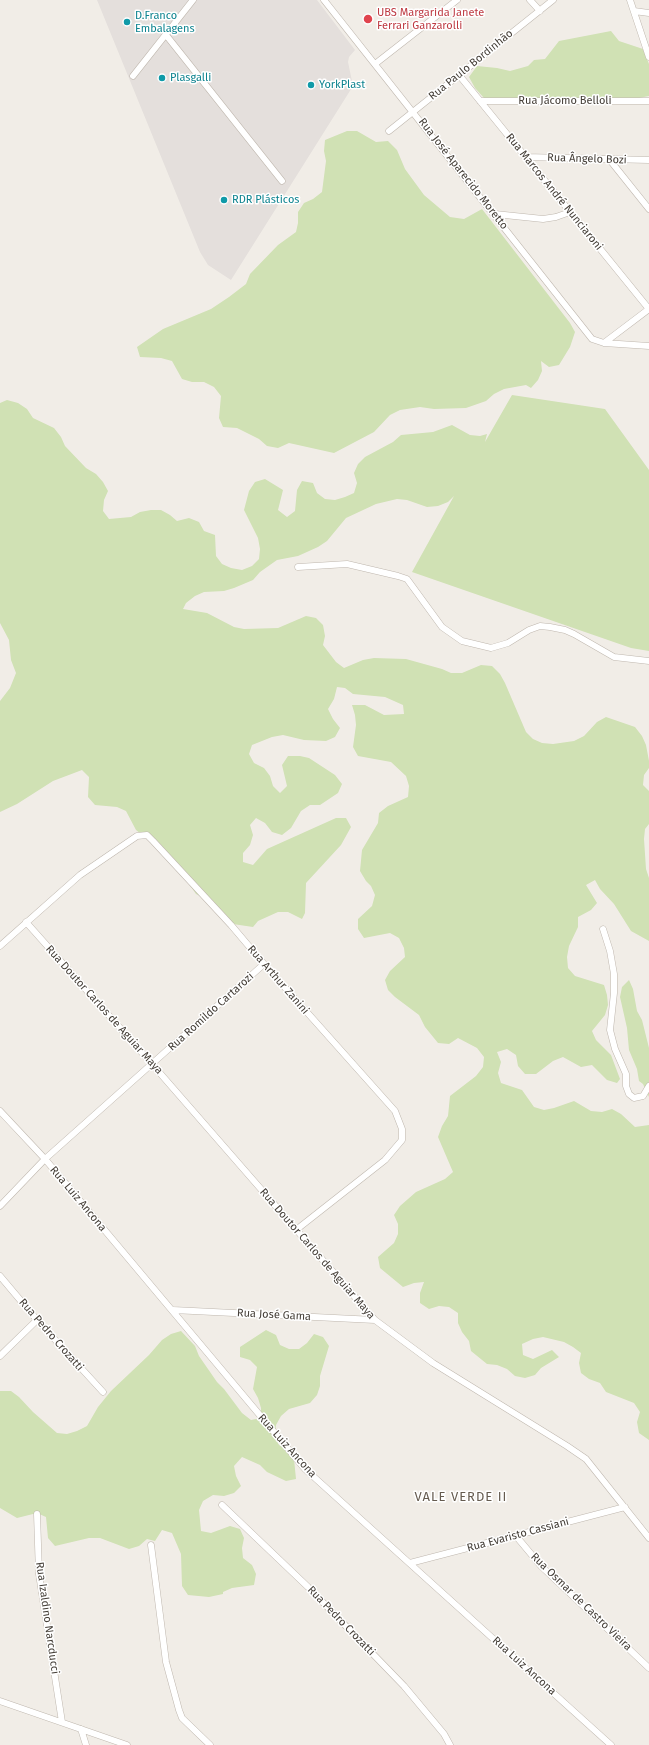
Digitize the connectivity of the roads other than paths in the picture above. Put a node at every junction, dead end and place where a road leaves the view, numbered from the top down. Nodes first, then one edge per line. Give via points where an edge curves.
1 (193, 0) edge
2 (324, 0) edge
3 (457, 0) edge
4 (530, 0) edge
5 (553, 0) edge
6 (630, 0) edge
7 (540, 10) junction
8 (634, 11) junction
9 (649, 13) edge
10 (166, 35) junction
11 (649, 57) edge
12 (375, 64) junction
13 (459, 75) junction
14 (133, 76) dead end
15 (480, 101) junction
16 (649, 101) edge
17 (413, 112) junction
18 (389, 131) dead end
19 (526, 157) junction
20 (609, 159) junction
21 (649, 160) edge
22 (282, 181) dead end
23 (649, 209) edge
24 (570, 212) junction
25 (495, 214) junction
26 (649, 309) edge
27 (604, 343) junction
28 (649, 346) edge
29 (298, 567) dead end
30 (649, 661) edge
31 (26, 922) junction
32 (603, 929) dead end
33 (0, 946) edge
34 (264, 964) junction
35 (152, 1064) junction
36 (649, 1086) edge
37 (0, 1112) edge
38 (45, 1159) junction
39 (0, 1206) edge
40 (296, 1230) junction
41 (0, 1276) edge
42 (173, 1310) junction
43 (37, 1320) junction
44 (374, 1320) junction
45 (0, 1356) edge
46 (103, 1392) dead end
47 (222, 1505) dead end
48 (625, 1507) junction
49 (37, 1514) dead end
50 (516, 1536) junction
51 (649, 1538) edge
52 (152, 1545) dead end
53 (410, 1563) junction
54 (649, 1668) edge
55 (0, 1701) edge
56 (62, 1722) junction
57 (81, 1729) junction
58 (606, 1742) edge
59 (86, 1745) edge
60 (127, 1745) edge
61 (210, 1745) edge
62 (450, 1745) edge
63 (611, 1745) edge

1 - 10 street
2 - 12 street, Rua José Aparecido Moretto
3 - 12 street
4 - 7 street
5 - 7 street, Rua Paulo Bordinhão
6 - 8 street
7 - 13 street, Rua Paulo Bordinhão
8 - 9 street
8 - 11 street
10 - 14 street
10 - 22 street
12 - 17 street, Rua José Aparecido Moretto
13 - 15 street, Rua Marcos André Nunciaroni
13 - 17 street, Rua Paulo Bordinhão
15 - 16 street, Rua Jácomo Belloli
15 - 19 street, Rua Marcos André Nunciaroni
17 - 18 street, Rua Paulo Bordinhão
17 - 25 street, Rua José Aparecido Moretto
19 - 20 street, Rua Ângelo Bozi
19 - 24 street, Rua Marcos André Nunciaroni
20 - 21 street, Rua Ângelo Bozi
20 - 23 street
24 - 25 street via 543,219
24 - 26 street, Rua Marcos André Nunciaroni
25 - 27 street, Rua José Aparecido Moretto via 592,339
26 - 27 street
27 - 28 street
29 - 30 street via 347,564 407,579 442,627 462,641 491,648 508,643 540,626 550,627 566,630 614,657
31 - 33 street
31 - 34 street, Rua Arthur Zanini via 80,875 137,836 147,835
31 - 35 street, Rua Doutor Carlos de Aguiar Maya
32 - 36 street via 614,974 610,1030 615,1049 626,1074 629,1094 634,1098 643,1096
34 - 35 street, Rua Romildo Cartarozi
34 - 40 street, Rua Arthur Zanini via 395,1112 402,1129 402,1140 385,1160
35 - 38 street, Rua Romildo Cartarozi
35 - 40 street, Rua Doutor Carlos de Aguiar Maya
37 - 38 street, Rua Luiz Ancona
38 - 39 street, Rua Romildo Cartarozi
38 - 42 street, Rua Luiz Ancona
40 - 44 street, Rua Doutor Carlos de Aguiar Maya
41 - 43 street, Rua Pedro Crozatti
42 - 44 street, Rua José Gama
42 - 53 street, Rua Luiz Ancona via 305,1469
43 - 45 street
43 - 46 street, Rua Pedro Crozatti
44 - 48 street, Rua Doutor Carlos de Aguiar Maya via 433,1363 586,1459
47 - 62 street, Rua Pedro Crozatti via 308,1587 404,1686 444,1734
48 - 50 street, Rua Evaristo Cassiani
48 - 51 street, Rua Doutor Carlos de Aguiar Maya
49 - 56 street, Rua Izaldino Narcducci via 39,1574
50 - 53 street, Rua Evaristo Cassiani
50 - 54 street, Rua Osmar de Castro Vieira via 541,1566
52 - 61 street via 166,1662 179,1710 182,1718
53 - 58 street, Rua Luiz Ancona
55 - 56 street
56 - 57 street
57 - 59 street
57 - 60 street
58 - 63 street, Rua Luiz Ancona

